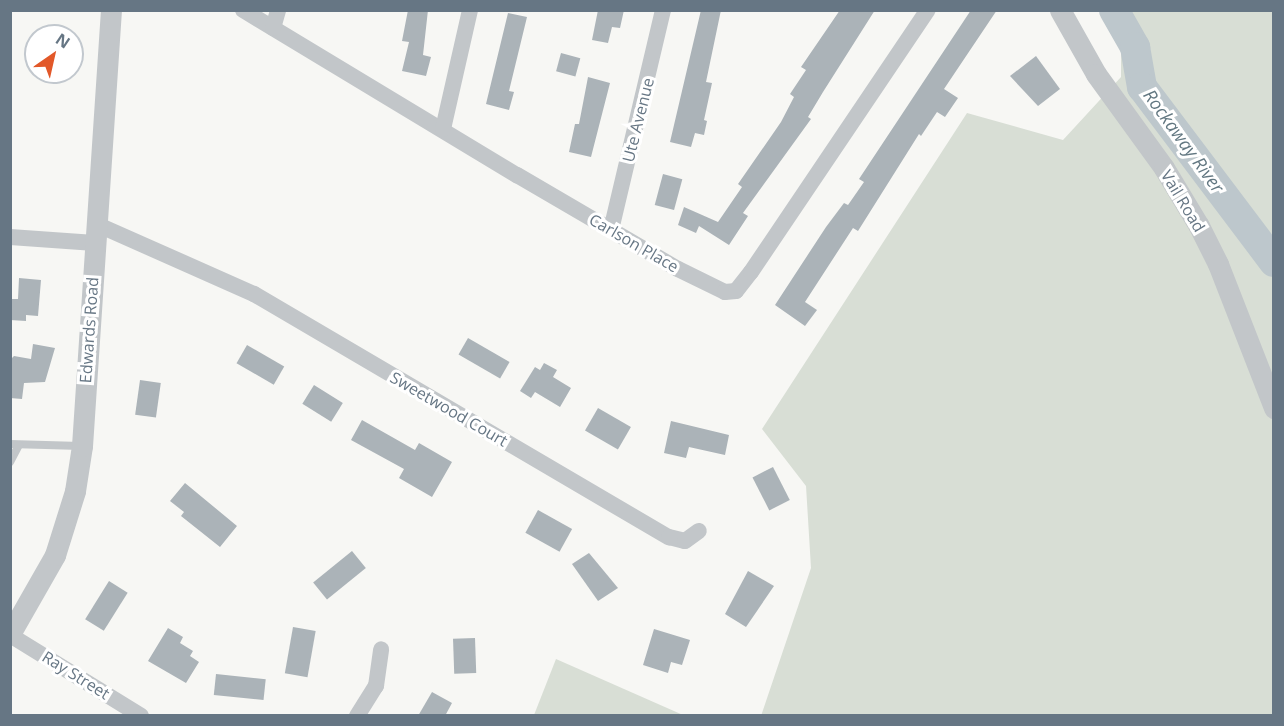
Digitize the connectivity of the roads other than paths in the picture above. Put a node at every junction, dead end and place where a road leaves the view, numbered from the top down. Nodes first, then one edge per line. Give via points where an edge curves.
1 (111, 10) edge
2 (243, 10) edge
3 (278, 10) edge
4 (470, 10) edge
5 (663, 10) edge
6 (928, 10) edge
7 (1060, 10) edge
8 (273, 28) junction
9 (443, 129) junction
10 (611, 230) junction
11 (96, 234) junction
12 (10, 237) edge
13 (1274, 408) edge
14 (15, 445) edge
15 (82, 446) junction
16 (10, 462) edge
17 (699, 531) dead end
18 (10, 635) edge
19 (381, 649) dead end
20 (141, 716) edge
21 (357, 716) edge

1 - 11 street, Edwards Road
2 - 8 street, Carlson Place
3 - 8 street
4 - 9 street
5 - 10 street, Ute Avenue
6 - 10 street, Carlson Place via 736,291 725,292 688,274
7 - 13 street, Vail Road via 1096,74 1164,168 1199,226 1218,264
8 - 9 street, Carlson Place
9 - 10 street, Carlson Place
11 - 12 street, Sweetwood Court
11 - 15 street, Edwards Road
11 - 17 street, Sweetwood Court via 198,268 254,294 669,537 685,541
14 - 15 lane
14 - 16 lane
15 - 18 street, Edwards Road via 68,516 55,555
18 - 20 street, Ray Street
19 - 21 street via 376,686

